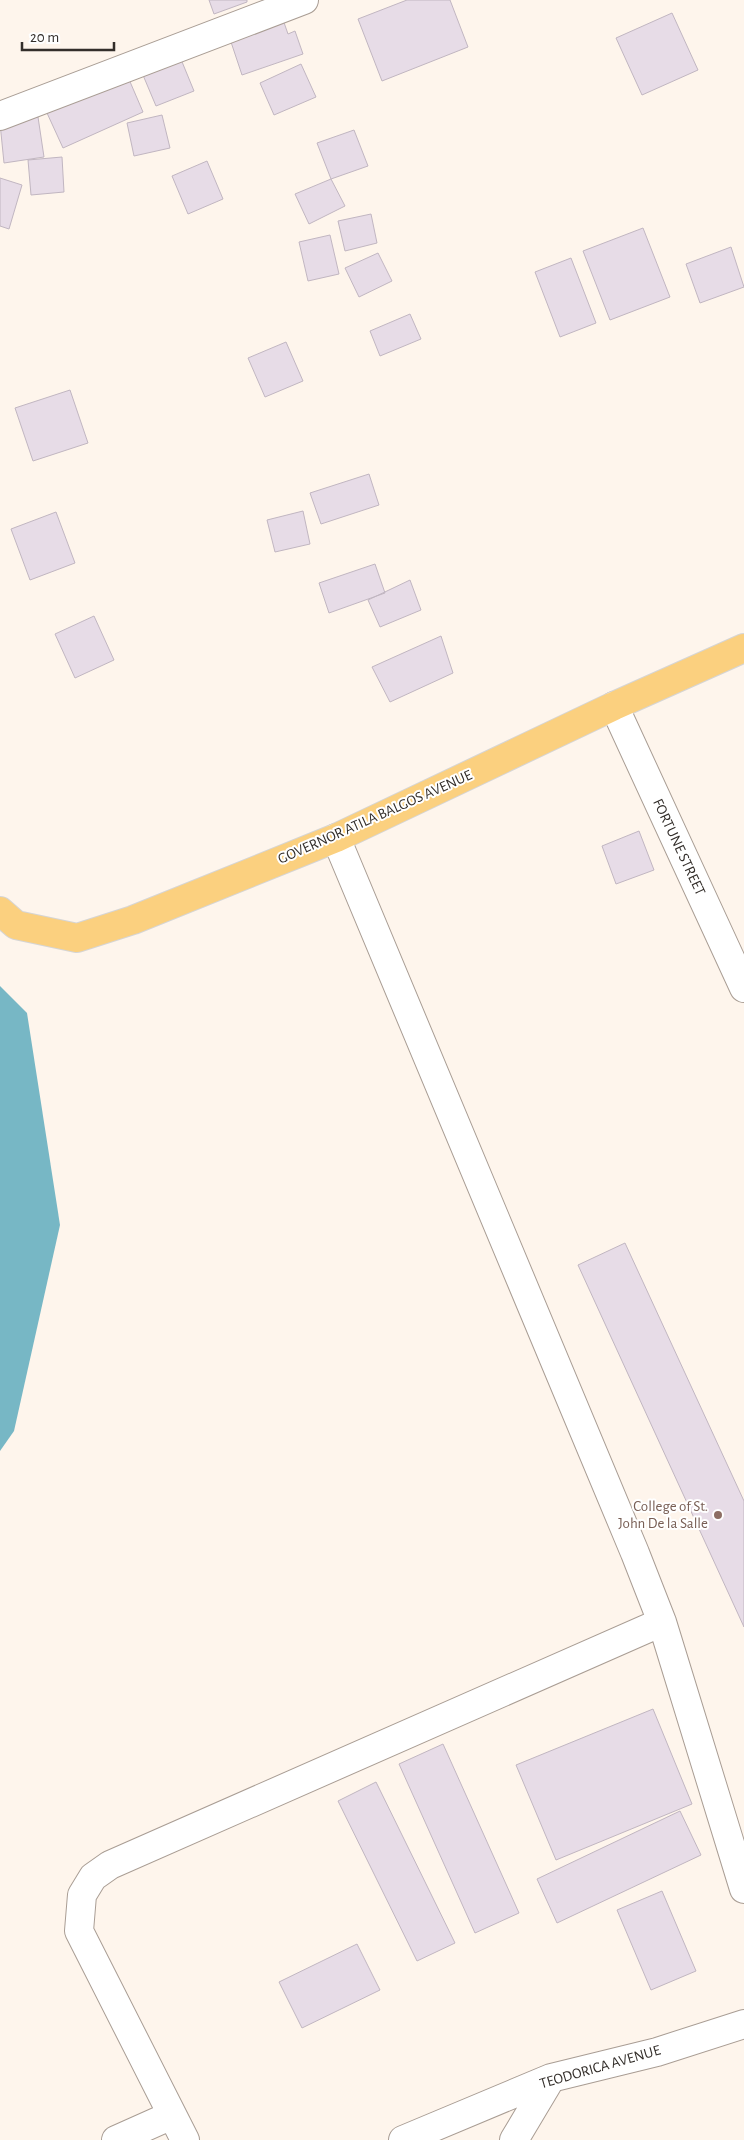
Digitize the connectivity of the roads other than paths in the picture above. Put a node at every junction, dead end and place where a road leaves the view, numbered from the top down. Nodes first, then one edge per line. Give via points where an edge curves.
1 (304, 0) edge
2 (0, 116) edge
3 (744, 648) edge
4 (614, 706) junction
5 (336, 838) junction
6 (0, 911) edge
7 (744, 988) edge
8 (662, 1622) junction
9 (744, 1889) edge
10 (744, 2024) edge
11 (550, 2078) junction
12 (172, 2115) junction
13 (116, 2140) edge
14 (185, 2140) edge
15 (403, 2140) edge
16 (514, 2140) edge

1 - 2 street
3 - 4 main road, GOVERNOR ATILA BALGOS AVENUE
4 - 5 main road, GOVERNOR ATILA BALGOS AVENUE
4 - 7 street, FORTUNE STREET
5 - 6 main road, GOVERNOR ATILA BALGOS AVENUE via 133,920 77,938 16,925
5 - 8 street
8 - 9 street
8 - 12 street via 110,1865 93,1876 82,1895 80,1931
10 - 11 street, TEODORICA AVENUE via 657,2052
11 - 15 street, TEODORICA AVENUE
11 - 16 street
12 - 13 street
12 - 14 street

